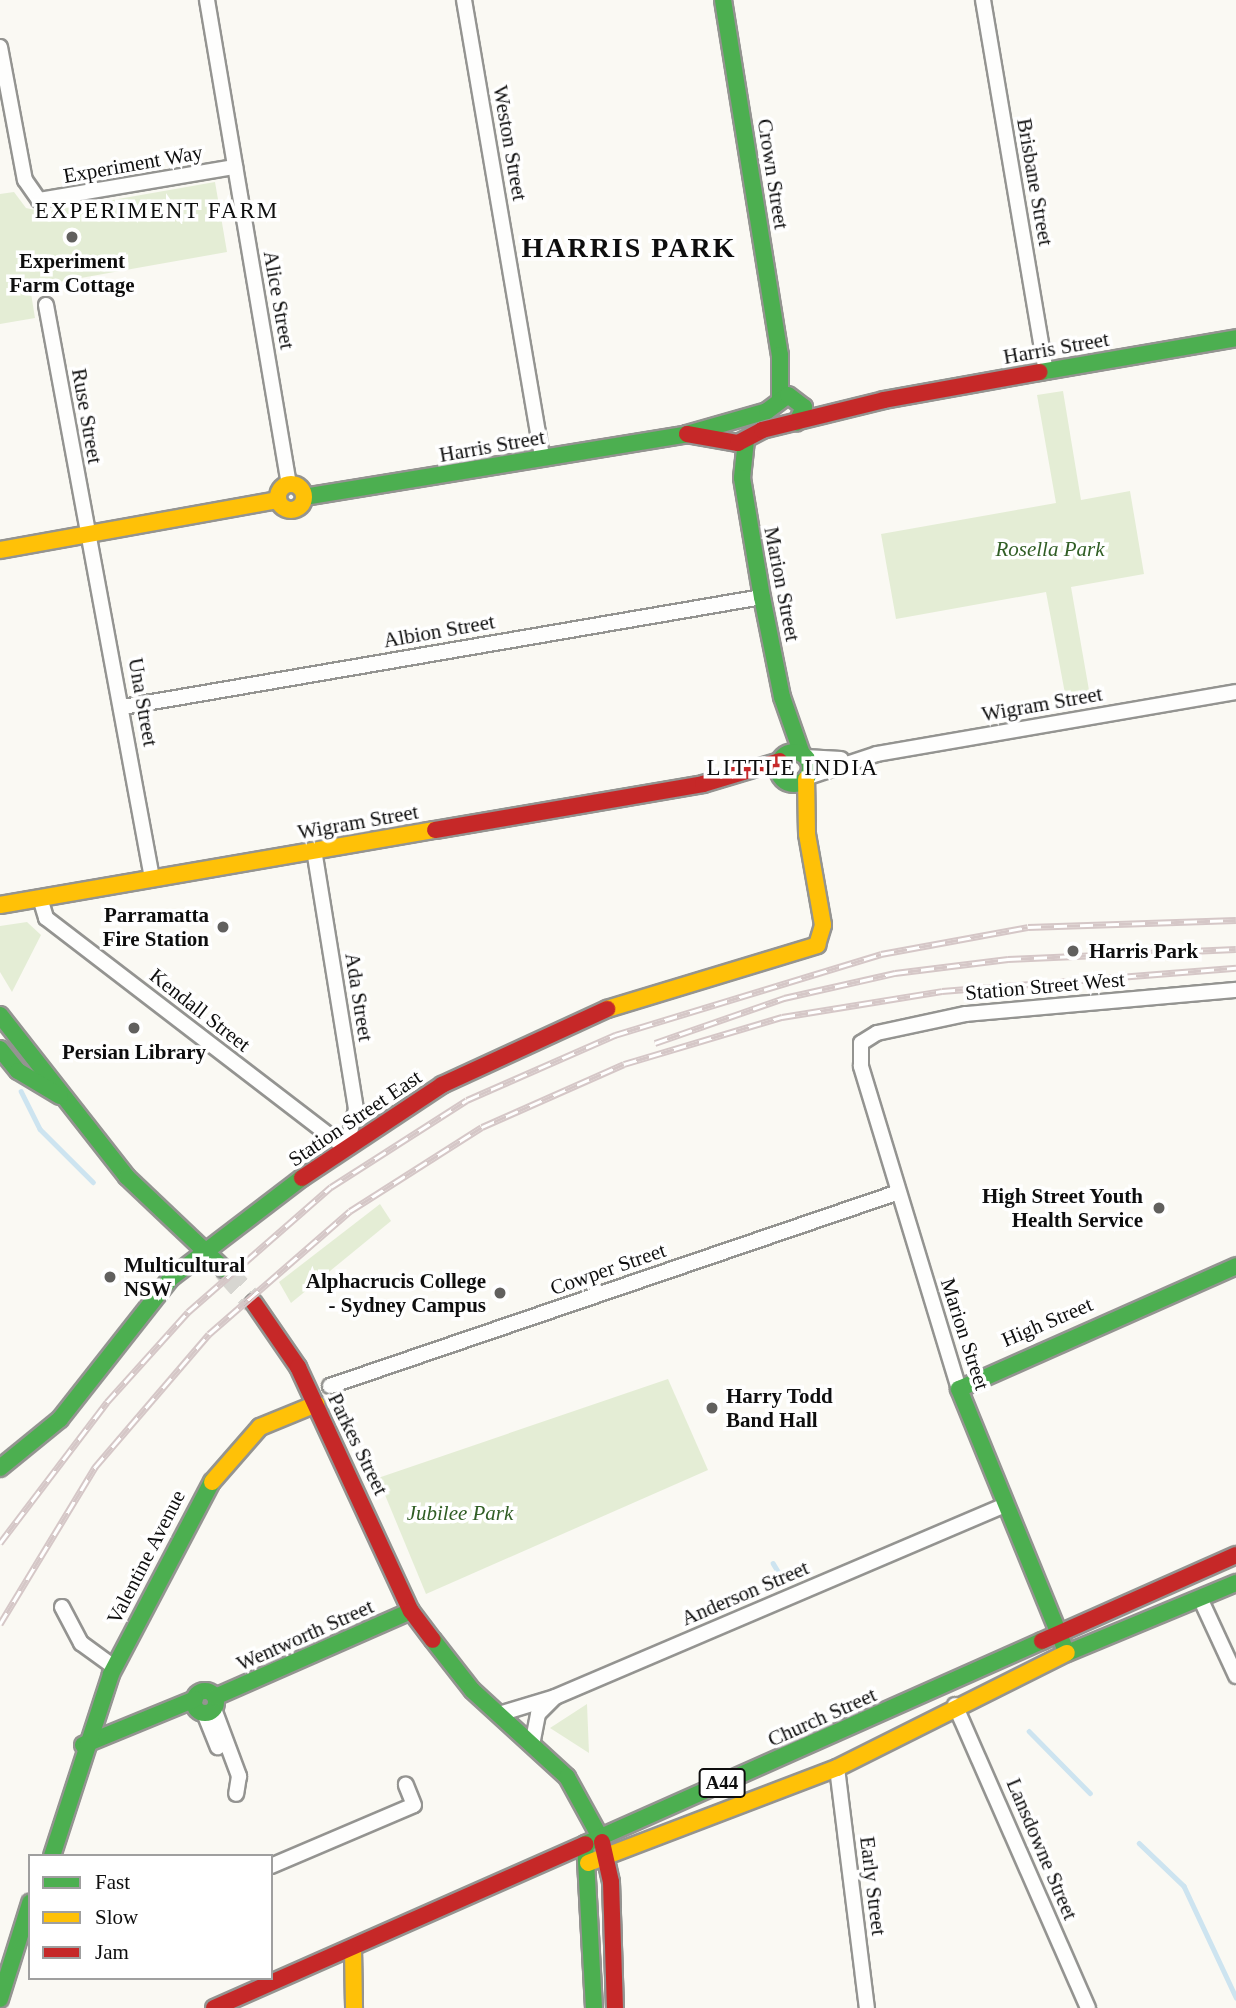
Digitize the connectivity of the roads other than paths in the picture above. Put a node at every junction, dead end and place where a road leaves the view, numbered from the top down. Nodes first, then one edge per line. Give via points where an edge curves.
1 (207, 0) edge
2 (464, 0) edge
3 (723, 0) edge
4 (983, 0) edge
5 (0, 47) edge
6 (235, 167) junction
7 (46, 305) dead end
8 (1236, 338) edge
9 (780, 355) junction
10 (1046, 372) junction
11 (780, 398) junction
12 (884, 400) junction
13 (802, 401) junction
14 (728, 419) junction
15 (797, 422) junction
16 (687, 434) junction
17 (734, 441) junction
18 (542, 458) junction
19 (289, 484) junction
20 (304, 497) junction
21 (278, 500) junction
22 (88, 535) junction
23 (0, 551) edge
24 (762, 597) junction
25 (1236, 692) edge
26 (782, 697) junction
27 (123, 707) junction
28 (804, 755) junction
29 (782, 758) junction
30 (856, 759) junction
31 (807, 778) junction
32 (723, 780) junction
33 (786, 781) junction
34 (807, 834) junction
35 (314, 851) junction
36 (152, 878) junction
37 (40, 898) junction
38 (0, 905) edge
39 (1236, 990) edge
40 (0, 1015) edge
41 (861, 1043) joint
42 (0, 1049) edge
43 (60, 1096) junction
44 (346, 1149) junction
45 (900, 1192) junction
46 (205, 1252) junction
47 (1236, 1266) edge
48 (224, 1269) tunnel mouth
49 (1236, 1279) edge
50 (254, 1303) tunnel mouth
51 (330, 1386) dead end
52 (959, 1389) junction
53 (316, 1404) junction
54 (0, 1448) edge
55 (22, 1452) junction
56 (0, 1468) edge
57 (1006, 1504) junction
58 (1236, 1555) edge
59 (1236, 1583) edge
60 (1200, 1598) junction
61 (62, 1607) dead end
62 (411, 1611) junction
63 (1058, 1629) junction
64 (1066, 1653) junction
65 (114, 1667) junction
66 (1236, 1676) edge
67 (946, 1683) junction
68 (555, 1697) junction
69 (205, 1706) junction
70 (957, 1708) junction
71 (98, 1712) junction
72 (499, 1714) junction
73 (109, 1734) junction
74 (91, 1739) junction
75 (533, 1740) junction
76 (86, 1758) junction
77 (836, 1768) junction
78 (406, 1785) dead end
79 (600, 1837) junction
80 (585, 1844) junction
81 (46, 1854) edge
82 (53, 1854) edge
83 (606, 1858) junction
84 (588, 1863) junction
85 (273, 1865) edge
86 (426, 1916) junction
87 (28, 1917) edge
88 (28, 1936) edge
89 (353, 1949) junction
90 (23, 1953) edge
91 (0, 1999) edge
92 (7, 2008) edge
93 (214, 2008) edge
94 (354, 2008) edge
95 (594, 2008) edge
96 (615, 2008) edge
97 (867, 2008) edge
98 (1088, 2008) edge

1 - 6 street, Alice Street
2 - 18 street, Weston Street
3 - 9 main road, Crown Street
4 - 10 street, Brisbane Street
5 - 6 street, Experiment Way via 25,180 39,200
6 - 19 street, Alice Street
7 - 22 street, Ruse Street
8 - 10 main road, Harris Street
9 - 11 main road, Crown Street
9 - 13 main road, Crown Street
10 - 12 main road, Harris Street
11 - 13 main road, Harris Street
11 - 14 main road, Harris Street via 767,411
12 - 13 main road, Harris Street
12 - 15 main road, Harris Street
13 - 15 main road
14 - 16 main road, Harris Street
14 - 17 main road
15 - 17 main road, Harris Street
16 - 17 main road, Harris Street
16 - 18 main road, Harris Street
17 - 24 main road, Marion Street
18 - 20 main road, Harris Street
19 - 20 main road
19 - 21 main road
20 - 21 main road, Harris Street via 294,509
21 - 22 main road
22 - 23 main road
22 - 27 street, Una Street
24 - 26 main road, Marion Street
24 - 27 street, Albion Street
25 - 30 street, Wigram Street
26 - 28 main road, Marion Street
26 - 29 main road, Marion Street
27 - 36 street, Una Street
28 - 29 main road, Wigram Street
28 - 30 street, Wigram Street
28 - 31 main road, Marion Street
29 - 32 main road, Wigram Street
29 - 33 main road, Marion Street
30 - 31 street, Wigram Street
31 - 33 main road, Wigram Street
31 - 34 main road
32 - 33 main road, Wigram Street
32 - 35 main road, Wigram Street
33 - 34 main road
34 - 44 main road, Station Street East via 821,941 626,1000 548,1033 442,1085
35 - 36 main road, Wigram Street
35 - 44 street, Ada Street via 356,1109
36 - 37 main road, Wigram Street
37 - 38 main road, Wigram Street
37 - 44 street, Kendall Street via 43,915
39 - 41 street, Station Street West via 952,1016 877,1033
40 - 43 main road
41 - 45 street, Marion Street via 862,1066
42 - 43 main road via 18,1071
43 - 46 main road via 156,1209
44 - 46 main road, Station Street East
45 - 51 street, Cowper Street
45 - 52 street, Marion Street
46 - 48 main road
46 - 55 main road, Station Street East via 171,1278 73,1403
47 - 52 main road, High Street
49 - 52 main road, High Street via 1000,1378
50 - 53 main road, Parkes Street
52 - 57 main road, Marion Street
53 - 62 main road, Parkes Street
53 - 65 main road, Valentine Avenue via 260,1427 202,1493
54 - 55 main road
55 - 56 main road, Station Street East
57 - 63 main road, Marion Street
57 - 68 street, Anderson Street
58 - 63 main road, Church Street / A44
59 - 60 main road, Church Street / A44
60 - 64 main road, Church Street / A44
60 - 66 street
61 - 65 street via 81,1643
62 - 69 main road, Wentworth Street
62 - 72 main road, Parkes Street via 458,1675
62 - 80 main road, Parkes Street via 416,1638 443,1681 558,1787
63 - 64 main road, Marion Street
63 - 67 main road, Church Street / A44
64 - 70 main road, Church Street / A44
65 - 71 main road, Valentine Avenue
67 - 70 street, Lansdowne Street
67 - 79 main road, Church Street / A44
68 - 72 street, Anderson Street
68 - 75 street via 538,1714
69 - 69 street via 239,1776 236,1794
69 - 73 main road, Wentworth Street
69 - 76 main road, Wentworth Street via 99,1746
70 - 77 main road, Church Street / A44
70 - 98 street, Lansdowne Street
71 - 73 main road
71 - 74 main road, Valentine Avenue
72 - 75 main road, Parkes Street
73 - 74 main road, Wentworth Street
74 - 76 main road, Valentine Avenue
74 - 81 main road via 82,1745
75 - 79 main road, Parkes Street via 577,1791
76 - 82 main road, Valentine Avenue
77 - 83 main road, Church Street / A44
77 - 97 street, Early Street
78 - 85 street via 414,1805
79 - 80 main road, Church Street
79 - 83 main road, Parkes Street
80 - 84 main road, Parkes Street
80 - 86 main road, Church Street
83 - 84 main road, Church Street
83 - 96 main road, Parkes Street via 611,1882
84 - 86 main road, Church Street via 461,1912
84 - 95 main road, Parkes Street
86 - 89 main road, Church Street
87 - 90 main road
88 - 90 main road
89 - 93 main road, Church Street
89 - 94 main road
90 - 91 main road
90 - 92 main road

